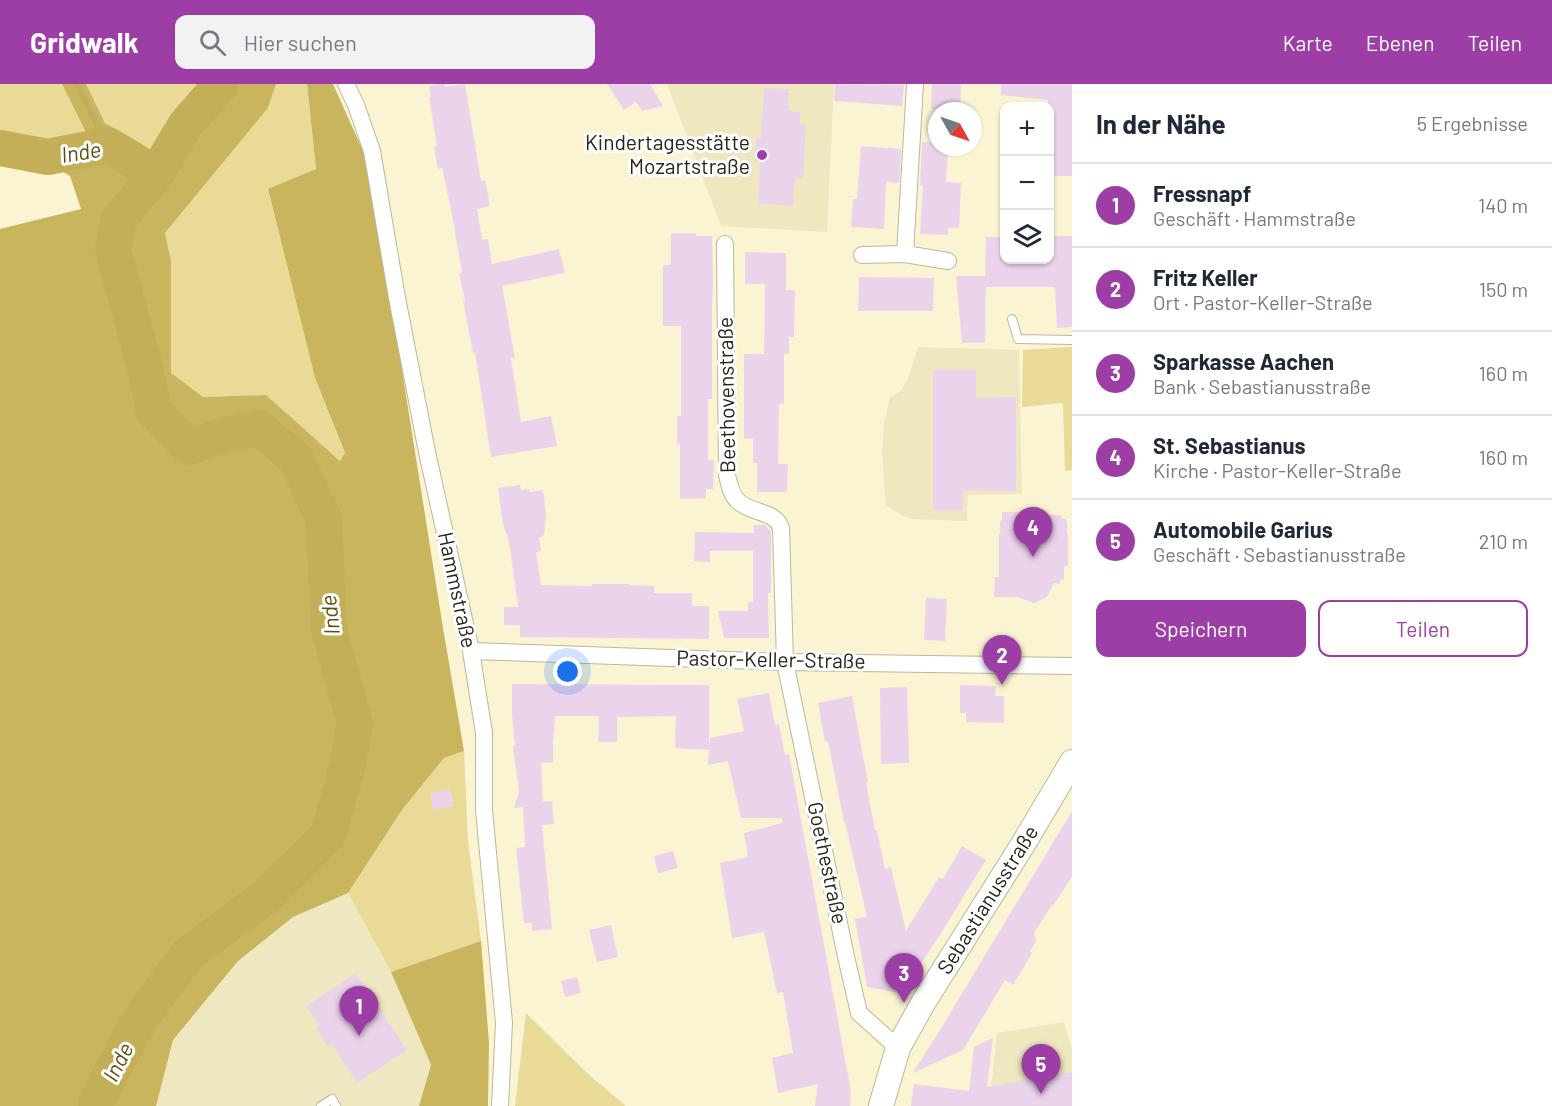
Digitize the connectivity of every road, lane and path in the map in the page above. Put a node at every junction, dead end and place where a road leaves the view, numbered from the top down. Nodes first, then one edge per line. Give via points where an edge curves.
1 (346, 84) edge
2 (915, 84) edge
3 (725, 244) dead end
4 (905, 254) junction
5 (862, 255) dead end
6 (948, 261) dead end
7 (1012, 319) dead end
8 (1072, 340) edge
9 (471, 651) junction
10 (785, 662) junction
11 (1072, 666) edge
12 (1072, 762) edge
13 (898, 1048) junction
14 (321, 1106) edge
15 (336, 1106) edge
16 (500, 1106) edge
17 (881, 1106) edge

1 - 9 street, Hammstraße via 372,151 423,430
2 - 4 street
3 - 10 street, Beethovenstraße via 727,475 737,501 775,518 781,528
4 - 5 street
4 - 6 street
7 - 8 lane via 1018,339
9 - 10 street, Pastor-Keller-Straße
9 - 16 street, Hammstraße via 484,733 483,810 504,1023
10 - 11 street, Pastor-Keller-Straße
10 - 13 street, Goethestraße via 859,1013
12 - 13 main road, Sebastianusstraße
13 - 17 main road, Sebastianusstraße
14 - 15 lane via 332,1099

